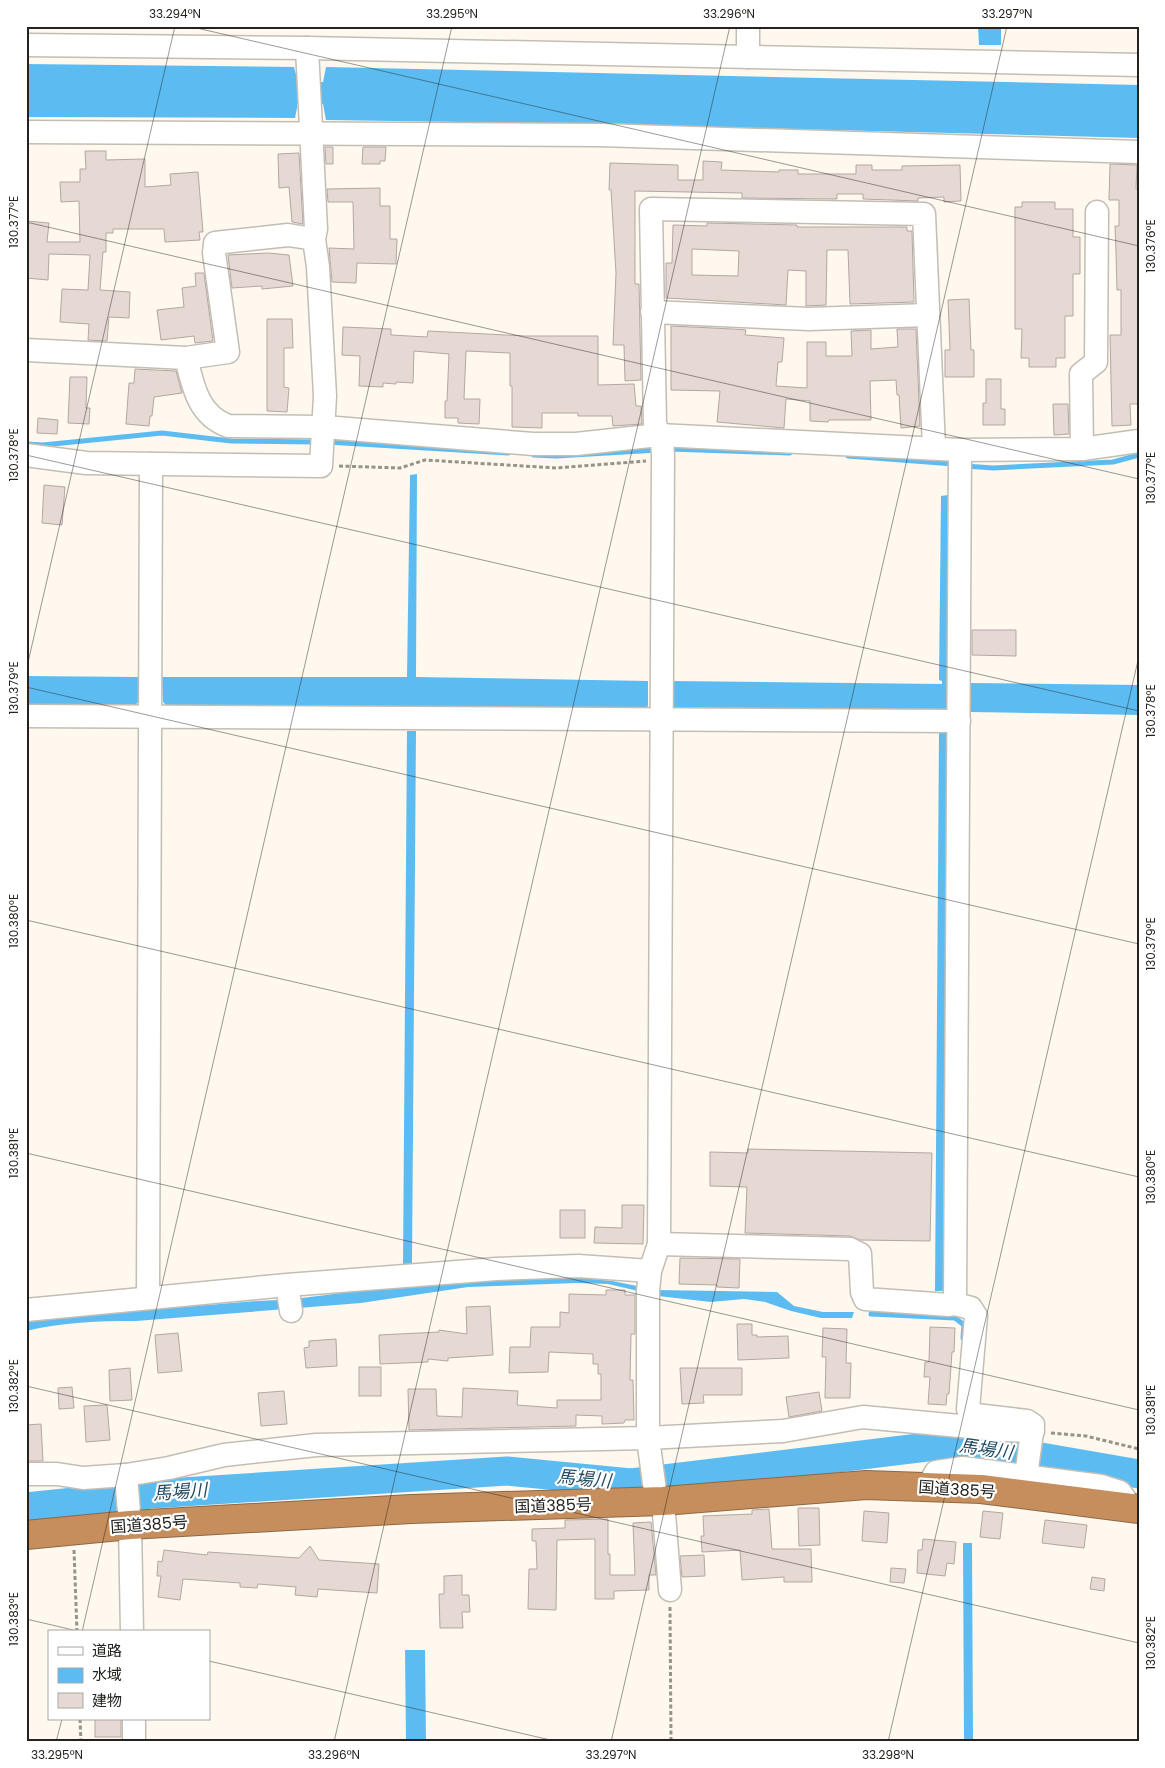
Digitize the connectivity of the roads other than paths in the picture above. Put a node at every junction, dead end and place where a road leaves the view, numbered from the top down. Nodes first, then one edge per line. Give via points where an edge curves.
1 (748, 26) edge
2 (224, 37) edge
3 (26, 45) edge
4 (307, 48) junction
5 (748, 57) junction
6 (1139, 65) edge
7 (26, 132) edge
8 (311, 133) junction
9 (1139, 152) edge
10 (1096, 212) dead end
11 (314, 239) junction
12 (652, 312) junction
13 (928, 315) junction
14 (26, 350) edge
15 (186, 358) junction
16 (1139, 441) edge
17 (323, 444) junction
18 (662, 448) junction
19 (934, 448) junction
20 (1082, 448) junction
21 (26, 455) edge
22 (960, 460) junction
23 (151, 464) junction
24 (26, 716) edge
25 (151, 717) junction
26 (661, 720) junction
27 (959, 721) junction
28 (659, 1244) junction
29 (650, 1271) junction
30 (148, 1298) junction
31 (955, 1304) junction
32 (26, 1310) edge
33 (1033, 1431) junction
34 (648, 1438) junction
35 (26, 1474) edge
36 (1026, 1476) junction
37 (127, 1480) junction
38 (928, 1486) junction
39 (656, 1487) junction
40 (1135, 1509) edge
41 (130, 1517) junction
42 (26, 1536) edge
43 (670, 1590) road end
44 (132, 1630) edge
45 (134, 1720) edge
46 (134, 1742) edge

1 - 5 street
2 - 3 street
2 - 4 street
4 - 5 street
4 - 8 street
5 - 6 street
7 - 8 street
8 - 9 street via 600,135
8 - 11 street
10 - 20 street via 1096,362 1081,374
11 - 15 street via 288,235 215,248 228,352
11 - 17 street via 325,386
12 - 13 street via 810,319
12 - 13 street via 651,209 924,214
12 - 18 street via 656,424
13 - 19 street
14 - 15 street
15 - 17 street via 203,408 217,422
16 - 20 street
17 - 18 street via 576,444
17 - 23 street
18 - 19 street
18 - 26 street
19 - 22 street
20 - 22 street
21 - 23 street via 86,463
22 - 27 street
23 - 25 street
24 - 25 street
25 - 26 street
25 - 30 street
26 - 27 street
26 - 28 street
27 - 31 street
28 - 29 street
28 - 31 street via 850,1249 860,1254 865,1299
29 - 30 street via 578,1266 496,1269
29 - 34 street
30 - 32 street
31 - 33 street via 971,1308 976,1316 968,1409 976,1415 1027,1421 1033,1425
33 - 34 street via 863,1417 783,1431
33 - 36 street
34 - 37 street via 316,1445 224,1455
34 - 39 street
35 - 37 street
36 - 38 street via 963,1468 936,1472
36 - 40 street via 1101,1486 1120,1492
37 - 41 street
38 - 39 highway, 国道385号
38 - 40 highway, 国道385号 via 981,1489
39 - 41 highway, 国道385号 via 411,1509
39 - 43 street
41 - 42 highway, 国道385号 via 73,1531
41 - 44 street
45 - 46 street

